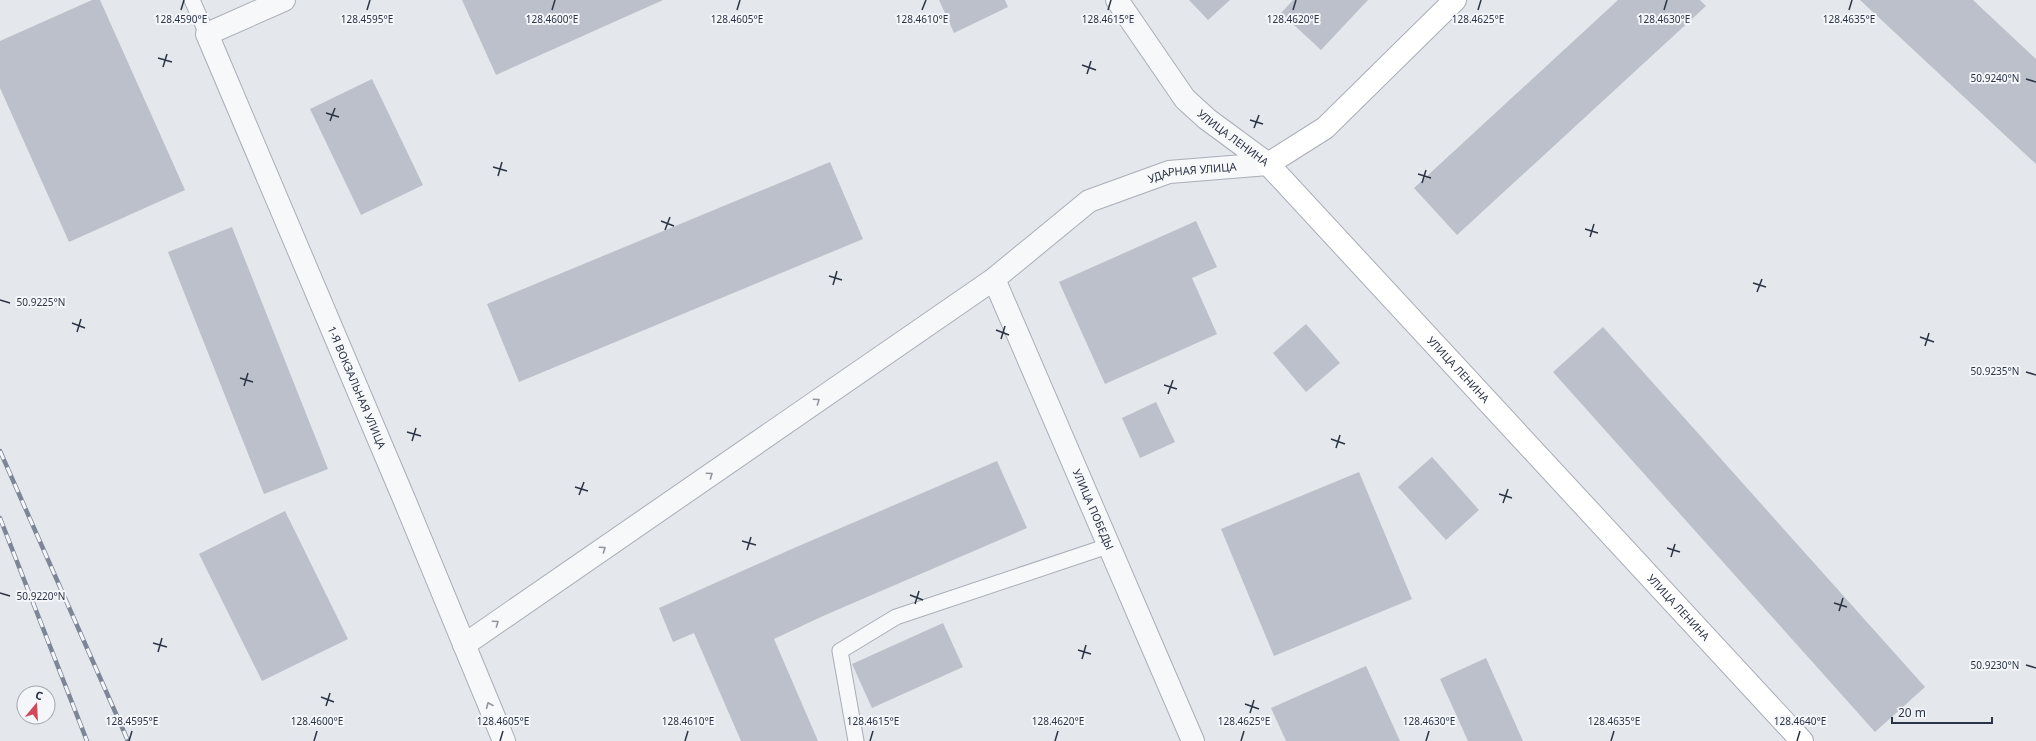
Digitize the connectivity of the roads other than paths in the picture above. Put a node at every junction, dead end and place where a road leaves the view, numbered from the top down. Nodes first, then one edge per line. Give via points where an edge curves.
1 (192, 0) edge
2 (284, 0) edge
3 (1117, 0) edge
4 (1455, 0) edge
5 (207, 34) junction
6 (1268, 164) junction
7 (994, 279) junction
8 (1108, 546) junction
9 (464, 645) junction
10 (504, 741) edge
11 (856, 741) edge
12 (1193, 741) edge
13 (1802, 741) edge

1 - 5 lane
2 - 5 street
3 - 6 street, УЛИЦА ЛЕНИНА via 1185,99 1207,119
4 - 6 street, УДАРНАЯ УЛИЦА via 1325,128
5 - 9 street, 1-Я ВОКЗАЛЬНАЯ УЛИЦА
6 - 7 street, УДАРНАЯ УЛИЦА via 1169,172 1089,201
6 - 13 street, УЛИЦА ЛЕНИНА
7 - 8 street, УЛИЦА ПОБЕДЫ
9 -> 7 street, УДАРНАЯ УЛИЦА
8 - 11 lane via 896,617 840,651
8 - 12 street, УЛИЦА ПОБЕДЫ
10 -> 9 street, 1-Я ВОКЗАЛЬНАЯ УЛИЦА

